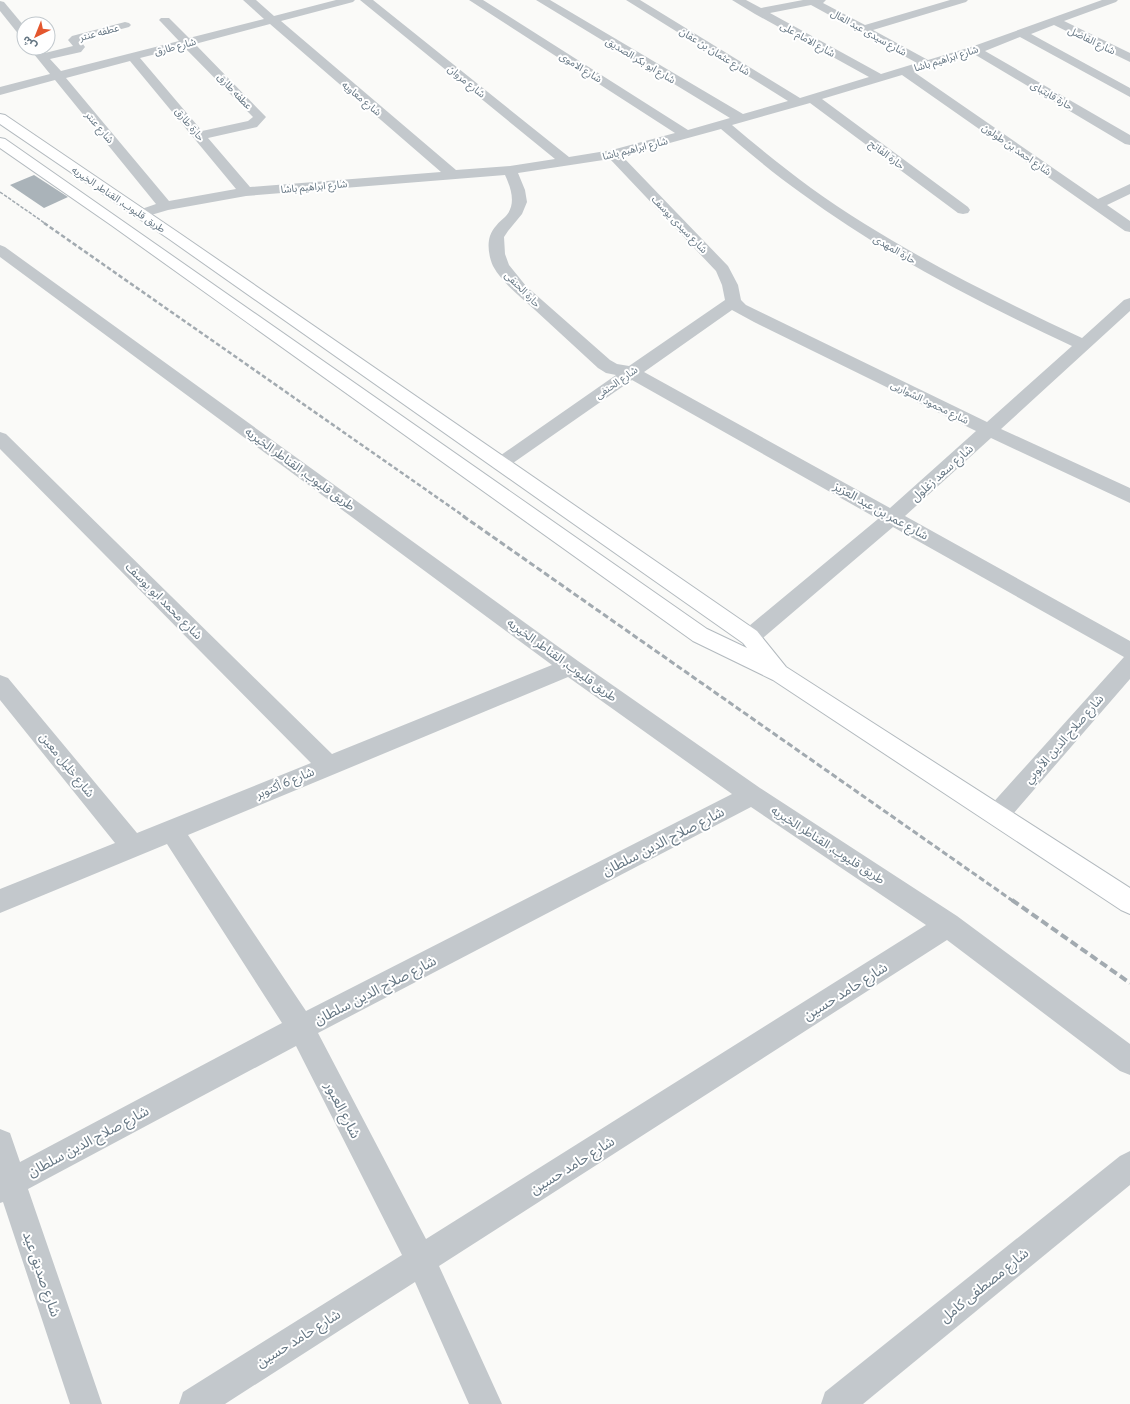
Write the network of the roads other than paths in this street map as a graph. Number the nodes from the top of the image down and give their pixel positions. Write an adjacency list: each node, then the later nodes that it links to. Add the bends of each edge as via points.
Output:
1 (249, 0): 14 (street, شارع معاويه)
2 (349, 0): 14 (street, شارع طارق)
3 (366, 0): 42 (street, شارع مروان)
4 (475, 0): 37 (street, شارع الاموى)
5 (542, 0): 35 (street, شارع ابو بكر الصديق)
6 (632, 0): 33 (street, شارع عثمان بن عفان)
7 (738, 0): 12 (street, شارع الامام على)
8 (814, 0): 12 (street); 18 (street, شارع سيدى عبد العال)
9 (962, 0): 18 (street)
10 (1112, 0): 15 (street, شارع ابراهيم باشا)
11 (0, 4): 16 (street)
12 (759, 12): 29 (street, شارع الامام على)
13 (165, 20): 20 (street, عطفه طارق)
14 (271, 20): 20 (street, شارع طارق); 44 (street, شارع معاويه)
15 (1054, 21): 19 (street, شارع ابراهيم باشا); 25 (street, شارع الفاضل)
16 (16, 24)
17 (125, 25): 22 (street, عطفه عنتر, via 76,38 74,40 79,47 77,49)
18 (864, 29): 26 (street, شارع سيدى عبد العال)
19 (1021, 33): 21 (street, شارع ابراهيم باشا); 31 (street)
20 (187, 42): 24 (street, شارع طارق); 38 (street, عطفه طارق, via 260,117 252,124)
21 (975, 50): 26 (street, شارع ابراهيم باشا); 39 (street, حارة قايتباى)
22 (56, 51)
23 (41, 56): 28 (street, شارع عنتر)
24 (133, 56): 28 (street, شارع طارق); 38 (street, حارة طارق)
25 (1130, 58)
26 (927, 64): 27 (street, شارع ابراهيم باشا)
27 (904, 71): 29 (street, شارع ابراهيم باشا); 47 (street, شارع احمد بن طولون)
28 (58, 76): 30 (street, شارع طارق); 48 (street, شارع عنتر)
29 (879, 78): 32 (street, شارع ابراهيم باشا)
30 (0, 91)
31 (1130, 93)
32 (812, 98): 33 (street, شارع ابراهيم باشا); 49 (street, حارة الفاتح)
33 (798, 102): 35 (street, شارع ابراهيم باشا)
34 (0, 118): 50 (main road, طريق قليوب, القناطر الخيريه)
35 (741, 119): 36 (street, شارع ابراهيم باشا)
36 (723, 124): 37 (street, شارع ابراهيم باشا); 55 (street, حارة المهدى, via 789,179 884,243 976,294)
37 (687, 135): 41 (street, شارع ابراهيم باشا)
38 (200, 136): 46 (street, حارة طارق)
39 (1130, 141)
40 (0, 142): 66 (main road, طريق قليوب, القناطر الخيريه, via 700,635)
41 (613, 154): 42 (street, شارع ابراهيم باشا); 53 (street, شارع سيدى يوسف, via 723,269 730,285)
42 (567, 162): 43 (street, شارع ابراهيم باشا)
43 (510, 170): 44 (street, شارع ابراهيم باشا); 56 (street, حارة الحنفى, via 521,198 520,207 498,235 498,259 504,270 516,285 604,364 612,369)
44 (453, 175): 46 (street, شارع ابراهيم باشا)
45 (1130, 188): 47 (street)
46 (246, 192): 48 (street, شارع ابراهيم باشا)
47 (1097, 205): 51 (street, شارع احمد بن طولون)
48 (165, 206): 50 (street, شارع ابراهيم باشا)
49 (963, 210)
50 (141, 214): 59 (main road, طريق قليوب, القناطر الخيريه)
51 (1130, 228)
52 (0, 250): 65 (street, طريق قليوب, القناطر الخيريه)
53 (733, 302): 56 (street, شارع الحنفى); 57 (street, شارع محمود الشواربى, via 760,319)
54 (1130, 303): 55 (street, شارع سعد زغلول)
55 (1084, 344): 57 (street, شارع سعد زغلول)
56 (631, 372): 59 (street, شارع الحنفى); 61 (street, شارع عمر بن عبد العزيز)
57 (989, 430): 60 (street, شارع محمود الشواربى); 61 (street, شارع سعد زغلول)
58 (0, 438): 68 (street, شارع محمد ابو يوسف)
59 (500, 464): 62 (main road, طريق قليوب, القناطر الخيريه)
60 (1130, 496)
61 (892, 518): 62 (street, شارع سعد زغلول); 63 (street, شارع عمر بن عبد العزيز)
62 (750, 637): 66 (main road, طريق قليوب, القناطر الخيريه)
63 (1130, 651)
64 (1130, 664): 70 (street, شارع صلاح الدين الأيوبي)
65 (570, 666): 68 (street, شارع 6 أكتوبر); 69 (street, طريق قليوب, القناطر الخيريه)
66 (781, 674): 70 (main road, طريق قليوب, القناطر الخيريه)
67 (0, 684): 72 (street, شارع خليل معين)
68 (328, 765): 71 (street, شارع 6 أكتوبر)
69 (752, 795): 75 (street, طريق قليوب, القناطر الخيريه); 76 (street, شارع صلاح الدين سلطان)
70 (998, 814): 74 (main road, طريق قليوب, القناطر الخيريه)
71 (172, 830): 72 (street, شارع 6 أكتوبر); 76 (street, شارع العبور)
72 (133, 847): 73 (street, شارع 6 أكتوبر)
73 (0, 901)
74 (1130, 902)
75 (948, 925): 77 (street, طريق قليوب, القناطر الخيريه); 81 (street, شارع حامد حسين)
76 (301, 1028): 80 (street, شارع صلاح الدين سلطان); 81 (street, شارع العبور)
77 (1130, 1061)
78 (0, 1143): 80 (street, شارع صديق عيد)
79 (1130, 1166): 85 (street, شارع مصطفى كامل)
80 (6, 1185): 82 (street, شارع صديق عيد)
81 (420, 1261): 83 (street, شارع حامد حسين); 84 (street, شارع العبور)
82 (86, 1404)
83 (195, 1404)
84 (486, 1404)
85 (837, 1404)

